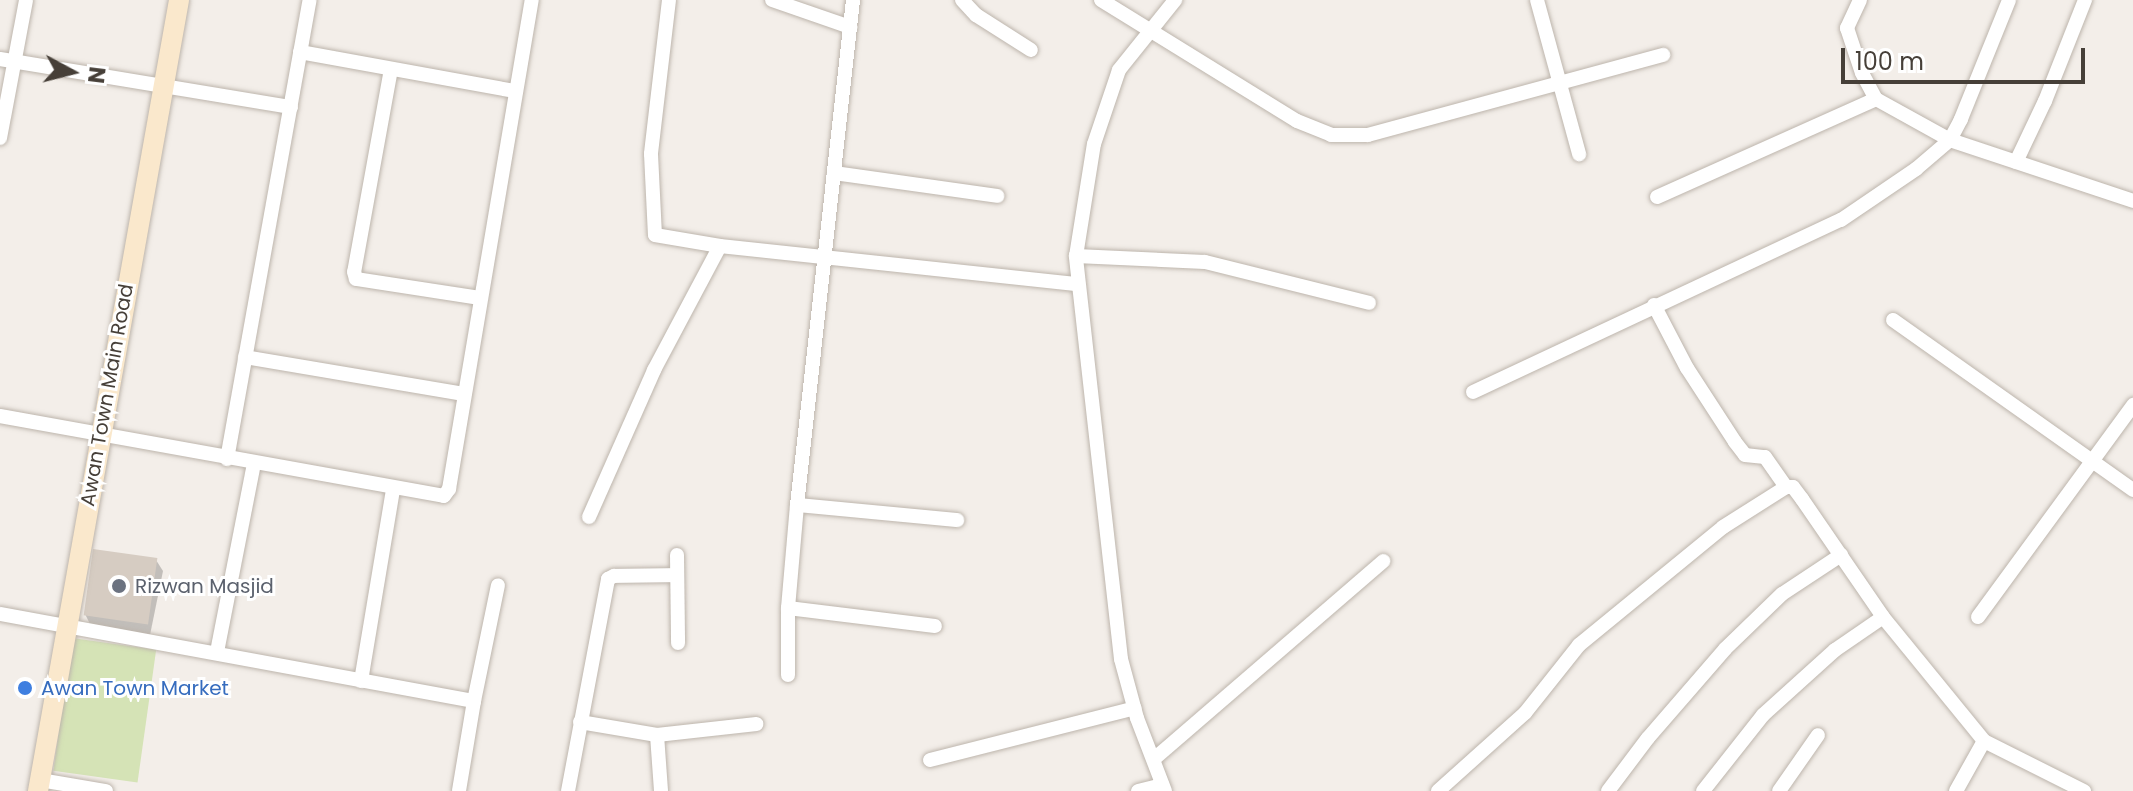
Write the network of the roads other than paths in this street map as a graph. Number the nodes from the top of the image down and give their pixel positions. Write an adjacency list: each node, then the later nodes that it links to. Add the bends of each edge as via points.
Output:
1 (26, 0): 20 (street)
2 (179, 0): 23 (street, Awan Town Main Road)
3 (310, 0): 18 (street)
4 (532, 0): 24 (street)
5 (669, 0): 35 (street, via 651,154 653,228 662,237)
6 (772, 0): 15 (street)
7 (853, 0): 15 (street)
8 (962, 0): 17 (street)
9 (1101, 0): 16 (street)
10 (1175, 0): 16 (street)
11 (1537, 0): 22 (street)
12 (1860, 0): 25 (street, via 1847,28)
13 (2009, 0): 28 (street)
14 (2085, 0): 30 (street)
15 (850, 27): 31 (street)
16 (1152, 31): 22 (street, via 1297,121 1331,135 1368,135); 36 (street, via 1119,70 1094,144)
17 (1031, 50)
18 (300, 52): 21 (street); 26 (street)
19 (1663, 55): 22 (street)
20 (8, 60): 23 (street); 27 (street)
21 (391, 69): 24 (street); 39 (street, via 356,279)
22 (1558, 84): 29 (street)
23 (163, 87): 26 (street); 48 (street, Awan Town Main Road)
24 (515, 91): 39 (street)
25 (1876, 99): 28 (street); 33 (street)
26 (291, 107): 43 (street)
27 (0, 138)
28 (1950, 140): 30 (street); 41 (street, via 1841,220)
29 (1579, 154)
30 (2016, 162): 34 (street)
31 (834, 173): 32 (street); 37 (street)
32 (997, 196)
33 (1657, 197)
34 (2133, 201)
35 (720, 246): 37 (street); 56 (street, via 654,370)
36 (1076, 256): 38 (street); 40 (street, via 1205,262)
37 (825, 258): 38 (street); 55 (street)
38 (1078, 284): 74 (street, via 1121,659)
39 (480, 298): 45 (street)
40 (1369, 303)
41 (1654, 305): 44 (street); 52 (street, via 1735,442 1745,455 1765,457)
42 (1893, 320): 50 (street)
43 (245, 357): 45 (street); 49 (street)
44 (1473, 392)
45 (463, 394): 53 (street, via 444,496)
46 (2133, 405): 50 (street)
47 (0, 416): 48 (street)
48 (100, 433): 49 (street); 67 (street, Awan Town Main Road)
49 (227, 459): 51 (street)
50 (2094, 462): 54 (street); 66 (street)
51 (254, 464): 53 (street); 70 (street)
52 (1786, 487): 59 (street, via 1793,487); 89 (street, via 1712,536 1579,645 1525,713)
53 (393, 490): 72 (street)
54 (2133, 490)
55 (797, 505): 57 (street); 63 (street)
56 (589, 517)
57 (957, 520)
58 (677, 555): 61 (street)
59 (1841, 555): 65 (street); 90 (street, via 1782,594 1725,649)
60 (1383, 561): 80 (street)
61 (677, 575): 69 (street); 75 (street, via 608,579)
62 (498, 585): 73 (street)
63 (788, 608): 68 (street); 71 (street)
64 (0, 614): 67 (street)
65 (1883, 617): 79 (street); 91 (street, via 1835,650 1763,715)
66 (1978, 617)
67 (66, 626): 70 (street); 82 (street, Awan Town Main Road)
68 (935, 626)
69 (678, 643)
70 (217, 652): 72 (street)
71 (788, 675)
72 (361, 681): 73 (street)
73 (474, 701): 85 (street)
74 (1135, 708): 80 (street); 81 (street)
75 (580, 722): 77 (street); 86 (street)
76 (756, 724): 77 (street)
77 (657, 735): 87 (street)
78 (1818, 735): 92 (street)
79 (1984, 741): 93 (street); 94 (street)
80 (1154, 759): 83 (street)
81 (930, 760)
82 (39, 785): 84 (street)
83 (1164, 788): 88 (street)
84 (106, 791)
85 (459, 791)
86 (568, 791)
87 (661, 791)
88 (1138, 791)
89 (1438, 791)
90 (1608, 791)
91 (1703, 791)
92 (1779, 791)
93 (1956, 791)
94 (2084, 791)

